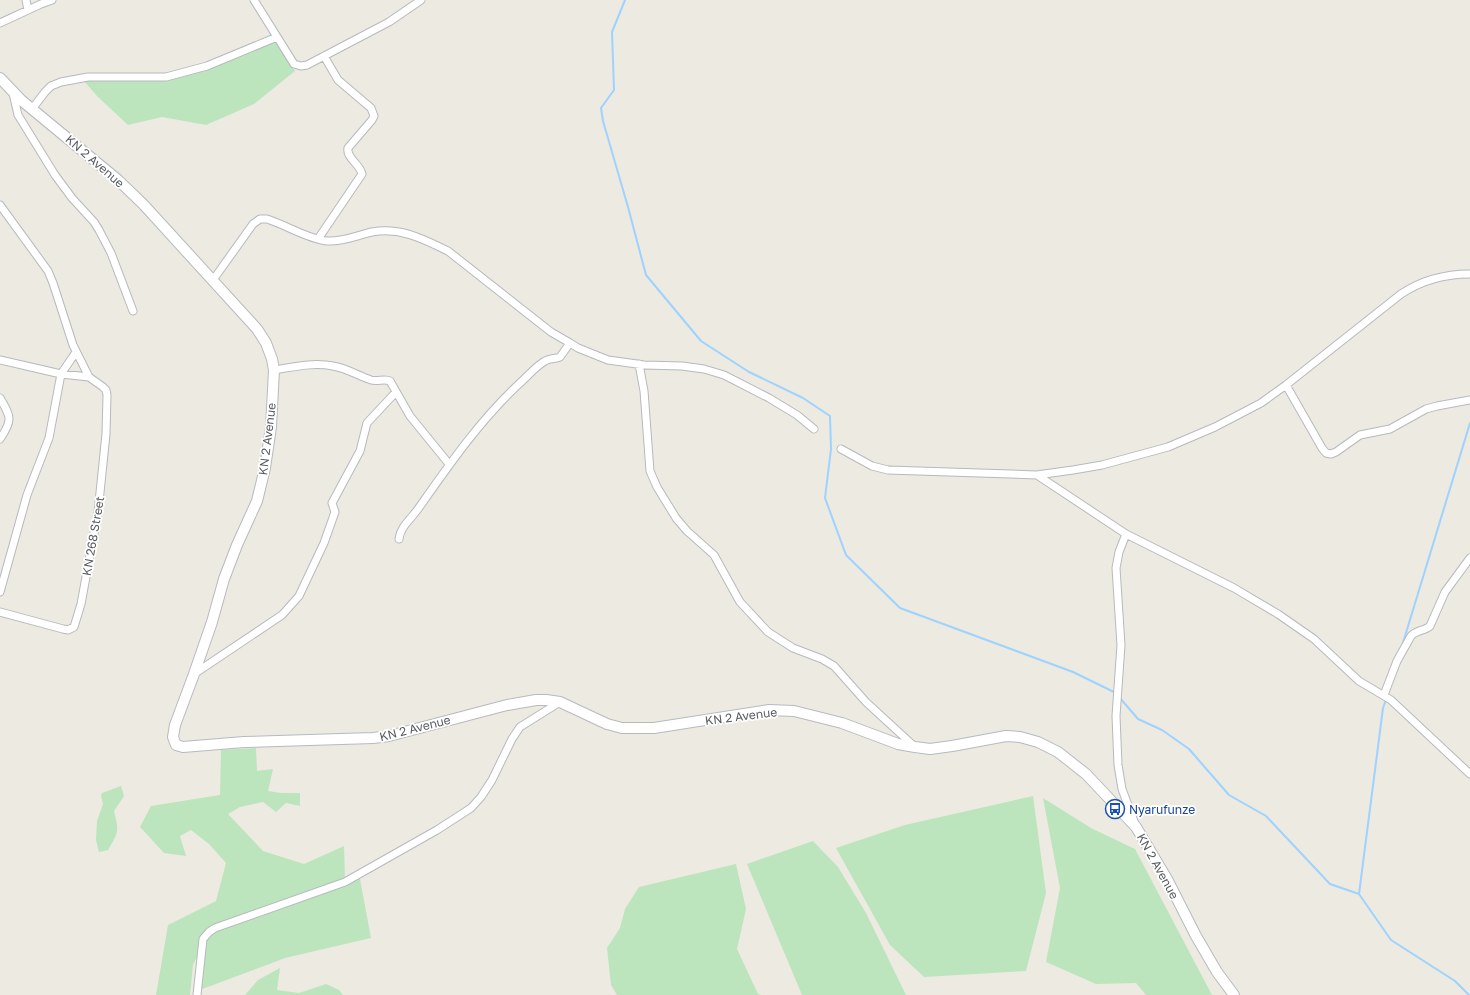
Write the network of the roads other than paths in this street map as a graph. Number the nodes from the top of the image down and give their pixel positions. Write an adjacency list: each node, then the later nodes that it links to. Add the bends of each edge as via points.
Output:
1 (26, 0): 5 (street)
2 (52, 0): 5 (street)
3 (254, 0): 7 (street)
4 (421, 0): 8 (street, via 389,22)
5 (28, 10): 6 (street)
6 (0, 23)
7 (277, 37): 8 (street, via 294,64 307,65); 11 (street, via 207,66 166,77 88,77 61,82 51,86)
8 (324, 56): 13 (street, via 338,80 371,108 374,116 348,148 348,154 362,174)
9 (0, 78): 10 (main road, KN 2 Avenue)
10 (13, 92): 11 (main road, KN 2 Avenue); 16 (street, via 18,115 55,175 99,230 111,253)
11 (32, 108): 15 (main road, KN 2 Avenue, via 118,180)
12 (0, 205): 18 (street, via 48,271)
13 (318, 239): 15 (street, via 267,219 260,219 253,224); 17 (street, via 336,241 373,232 398,231 433,244 448,251 551,332)
14 (1470, 274): 24 (street, via 1436,277 1415,285)
15 (213, 280): 21 (main road, KN 2 Avenue, via 257,329 266,343)
16 (133, 311)
17 (570, 343): 20 (street, via 608,360); 31 (street, via 560,357 542,363 506,396)
18 (76, 352): 22 (street); 23 (street)
19 (0, 360): 22 (street)
20 (638, 364): 28 (street, via 682,366 724,374 792,412); 41 (street, via 644,391 650,471 657,488 676,518 714,555 740,602 768,632 783,643 822,658 834,666 866,702)
21 (274, 370): 25 (street, via 315,364 335,366 373,380 387,380); 38 (main road, KN 2 Avenue, via 266,468 257,501 224,579)
22 (61, 374): 23 (street); 36 (street, via 48,438 27,495)
23 (88, 377): 37 (street, KN 268 Street, via 106,390 106,434 98,512 81,604 74,627 68,630)
24 (1286, 385): 27 (street, via 1322,448 1331,454 1360,435 1390,429 1426,409); 32 (street, via 1261,403 1215,428 1168,447 1102,465)
25 (396, 392): 31 (street, via 410,416); 38 (street, via 367,423 360,452 332,503 335,512 324,543 299,596 282,614)
26 (0, 398): 29 (street, via 10,422)
27 (1470, 400)
28 (814, 429)
29 (0, 439)
30 (841, 449): 32 (street, via 872,466 888,470)
31 (449, 464): 34 (street, via 399,533)
32 (1036, 475): 33 (street)
33 (1126, 534): 39 (street, via 1234,588 1278,614 1314,638 1359,681); 43 (street, via 1116,568 1121,645 1116,716 1118,765 1122,788)
34 (398, 539)
35 (1470, 558): 39 (street, via 1445,592 1430,626 1411,636 1397,661)
36 (0, 592)
37 (0, 612)
38 (194, 674): 40 (main road, KN 2 Avenue, via 173,737 176,744 183,747 244,742 373,738 506,705 536,700)
39 (1384, 695): 42 (street)
40 (560, 702): 41 (main road, KN 2 Avenue, via 607,724 622,728 654,728 769,710 794,711 842,723 898,744); 44 (street, via 520,727 492,780 471,808 346,882 209,932 203,939)
41 (915, 747): 43 (main road, KN 2 Avenue, via 930,749 1006,736 1038,742 1058,752 1086,774)
42 (1469, 773)
43 (1136, 826): 45 (main road, KN 2 Avenue, via 1196,936)
44 (197, 995)
45 (1234, 995)

